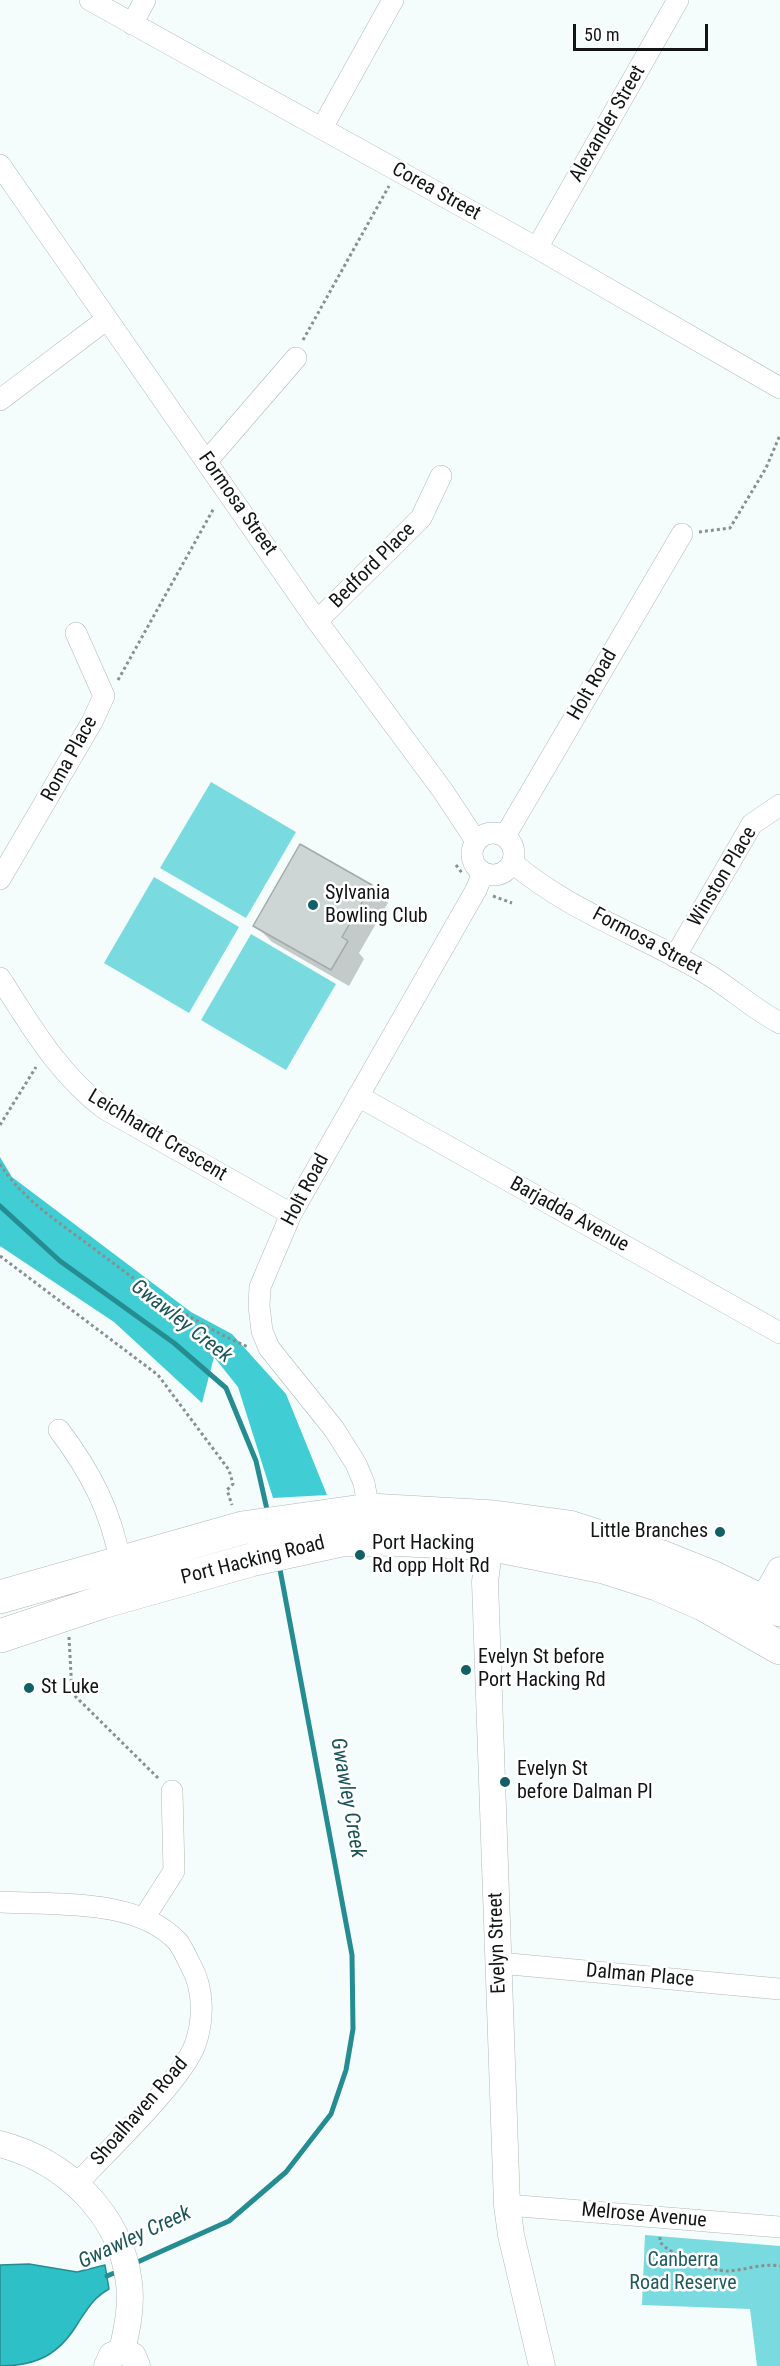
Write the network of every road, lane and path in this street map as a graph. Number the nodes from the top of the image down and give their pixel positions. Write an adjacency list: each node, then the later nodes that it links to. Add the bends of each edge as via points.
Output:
1 (90, 0): 5 (street, Corea Street)
2 (145, 0): 5 (street)
3 (393, 0): 6 (street)
4 (678, 0): 9 (street, Alexander Street)
5 (132, 24): 6 (street, Corea Street)
6 (322, 128): 8 (street, Corea Street)
7 (0, 165): 10 (street, Formosa Street)
8 (398, 172): 9 (street, Corea Street); 11 (path, via 307,330)
9 (537, 248): 12 (street, Corea Street)
10 (107, 319): 13 (street); 15 (street, Formosa Street)
11 (296, 358): 15 (street)
12 (777, 379)
13 (0, 400)
14 (780, 435): 18 (path, via 766,468 730,528)
15 (207, 461): 17 (street, Formosa Street)
16 (441, 476): 19 (street, Bedford Place, via 421,518)
17 (226, 488): 19 (street, Formosa Street); 21 (path, via 120,678)
18 (682, 534): 23 (street, Holt Road)
19 (317, 621): 24 (street, Formosa Street)
20 (76, 633): 21 (street, Roma Place)
21 (104, 696): 27 (street, Roma Place)
22 (780, 805): 28 (street, Winston Place, via 752,824)
23 (505, 836): 24 (street, via 493,832); 25 (street, via 513,845)
24 (476, 841): 26 (street, via 472,858)
25 (513, 863): 26 (street, via 500,874); 28 (street, Formosa Street, via 532,879 598,918)
26 (483, 873): 32 (street, Holt Road)
27 (0, 879)
28 (675, 957): 30 (street, Formosa Street, via 705,972)
29 (0, 978): 31 (street, Leichhardt Crescent)
30 (780, 1023)
31 (46, 1050): 33 (path); 35 (street, Leichhardt Crescent, via 81,1091 105,1109)
32 (358, 1096): 35 (street, Holt Road); 37 (street, Barjadda Avenue)
33 (0, 1125)
34 (0, 1164): 38 (path, via 43,1210 176,1310)
35 (291, 1214): 38 (street, Holt Road, via 260,1287 262,1331)
36 (0, 1256): 41 (path, via 158,1375 229,1470 233,1484 227,1490)
37 (780, 1333)
38 (277, 1360): 40 (street, Holt Road, via 334,1429 356,1464)
39 (59, 1430): 44 (street, via 85,1464 115,1529)
40 (369, 1510): 42 (main road, Port Hacking Road); 43 (main road, Port Hacking Road)
41 (238, 1519): 43 (main road, Port Hacking Road); 44 (main road, Port Hacking Road)
42 (491, 1530): 43 (main road, Port Hacking Road, via 371,1539); 48 (main road, Port Hacking Road, via 569,1527 617,1541 712,1577); 54 (street, Evelyn Street, via 485,1582 486,1639)
43 (311, 1531): 47 (main road, Port Hacking Road, via 251,1560)
44 (120, 1561): 46 (main road, Port Hacking Road)
45 (780, 1570): 48 (street)
46 (0, 1597)
47 (68, 1613): 49 (main road, Port Hacking Road); 51 (path, via 72,1693)
48 (763, 1613): 50 (main road, Port Hacking Road)
49 (0, 1636)
50 (780, 1648)
51 (172, 1791): 53 (street, via 174,1871)
52 (0, 1902): 53 (street, Shoalhaven Road, via 92,1906)
53 (144, 1918): 57 (street, Shoalhaven Road, via 179,1943 198,1977 202,1999 195,2046 161,2093)
54 (500, 1963): 55 (street, Dalman Place); 58 (street, Evelyn Street)
55 (780, 1989)
56 (0, 2144): 57 (street, via 34,2156)
57 (77, 2184): 62 (street, via 102,2215 122,2255 129,2283)
58 (507, 2205): 59 (street, Melrose Avenue); 63 (street, Evelyn Street)
59 (662, 2217): 60 (street, Melrose Avenue); 61 (path, via 660,2242 677,2256 725,2271)
60 (780, 2227)
61 (780, 2266)
62 (122, 2361)
63 (542, 2366)

